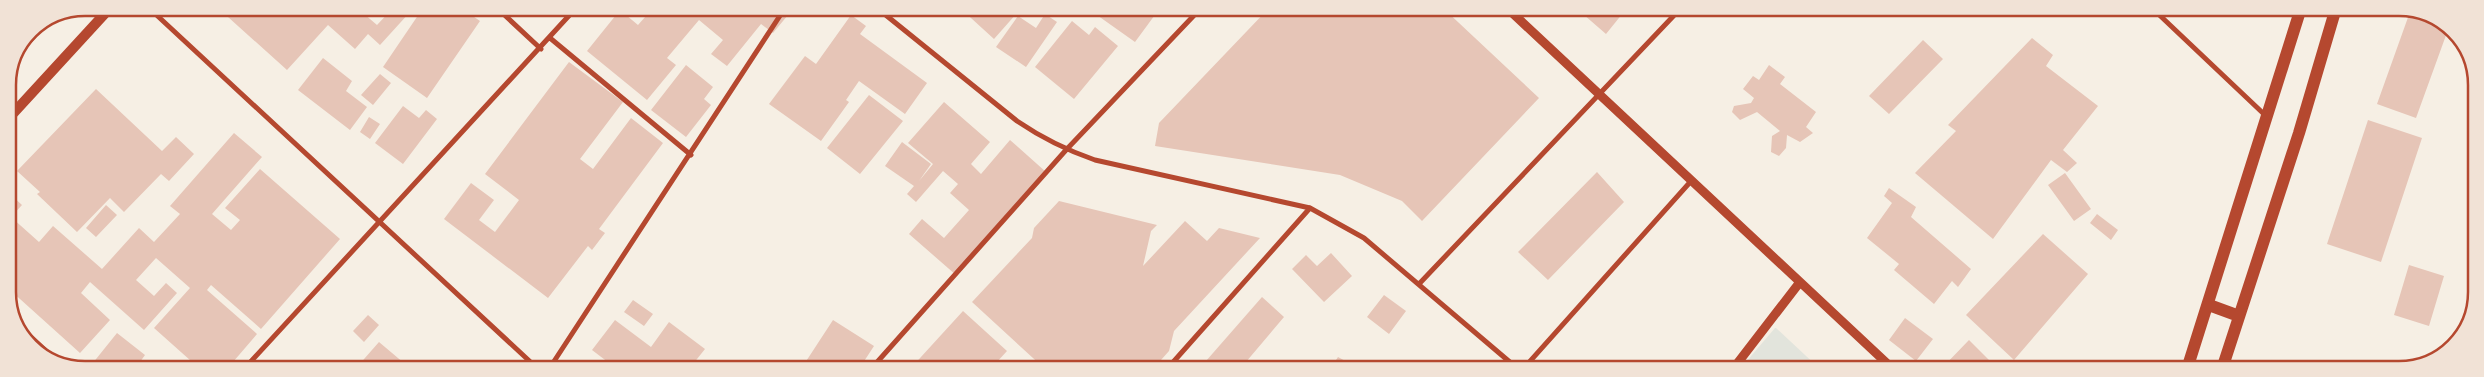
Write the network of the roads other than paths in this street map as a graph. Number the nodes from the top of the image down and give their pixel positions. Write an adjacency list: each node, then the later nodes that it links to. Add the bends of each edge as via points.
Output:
1 (103, 16): 16 (main road)
2 (158, 16): 22 (street)
3 (506, 16): 14 (street)
4 (569, 16): 13 (street)
5 (780, 16): 19 (street)
6 (887, 16): 18 (street, via 1017,121)
7 (1193, 16): 18 (street)
8 (1514, 16): 15 (street)
9 (1673, 16): 15 (street)
10 (2160, 16): 17 (street)
11 (2299, 16): 17 (main road)
12 (2334, 16): 26 (main road)
13 (550, 38): 14 (street); 19 (street)
14 (541, 49): 22 (street)
15 (1598, 95): 20 (street); 24 (street)
16 (16, 110)
17 (2268, 118): 25 (main road)
18 (1066, 150): 21 (street, via 1094,160); 30 (street)
19 (690, 155): 29 (street)
20 (1692, 180): 23 (street); 33 (street)
21 (1310, 208): 24 (street, via 1364,238); 31 (street)
22 (378, 221): 27 (street); 28 (street)
23 (1800, 282): 34 (street); 35 (street)
24 (1419, 284): 32 (street)
25 (2209, 305): 26 (main road); 36 (main road)
26 (2239, 316): 37 (main road)
27 (251, 361)
28 (529, 361)
29 (553, 361)
30 (878, 361)
31 (1174, 361)
32 (1509, 361)
33 (1529, 361)
34 (1738, 361)
35 (1884, 361)
36 (2190, 361)
37 (2225, 361)

